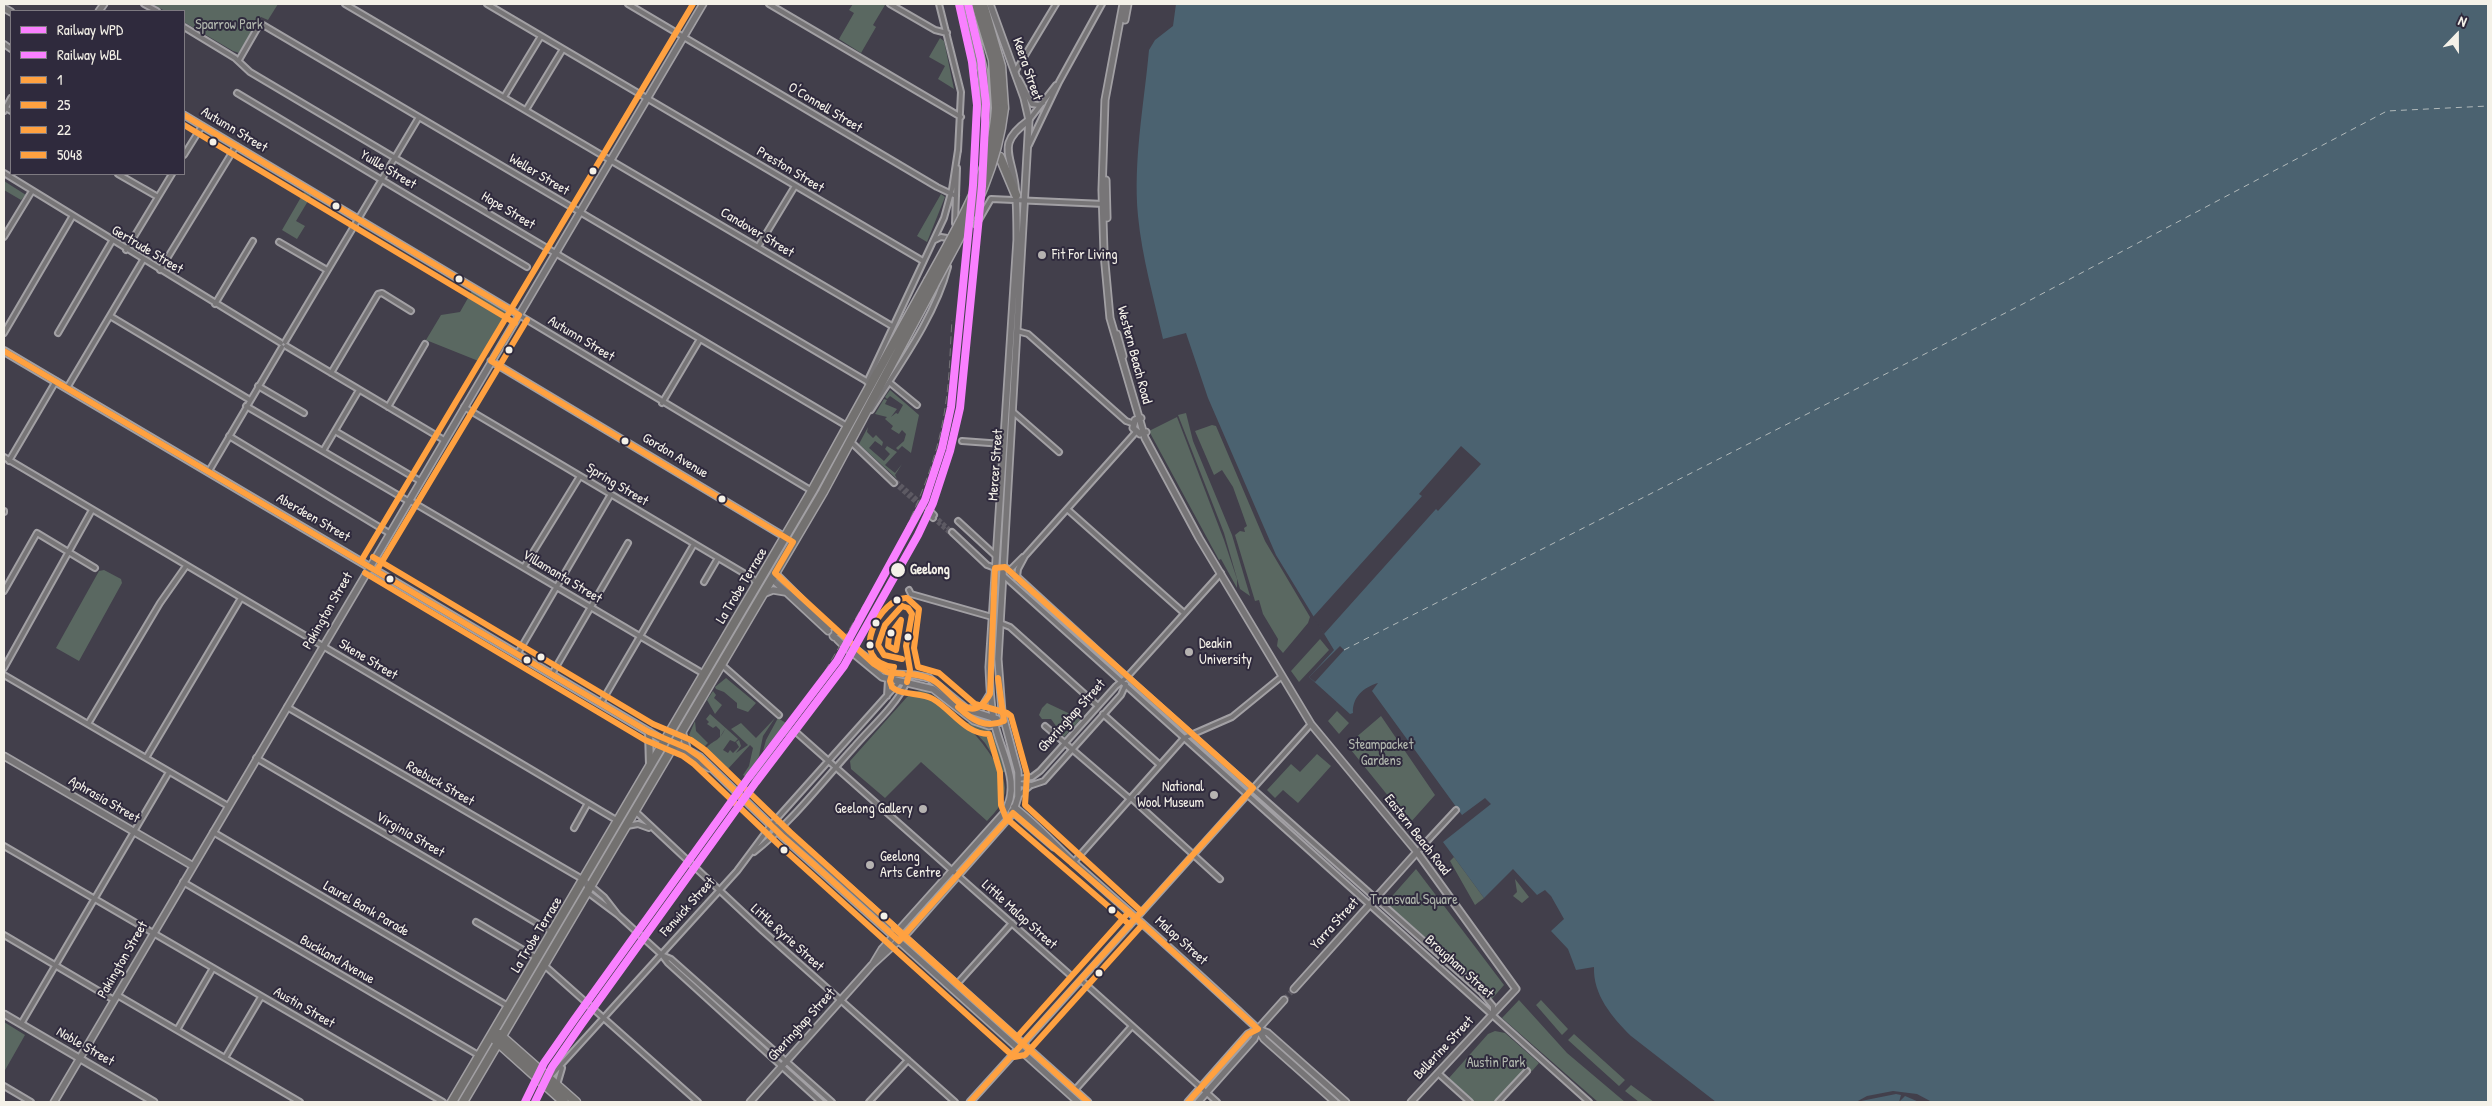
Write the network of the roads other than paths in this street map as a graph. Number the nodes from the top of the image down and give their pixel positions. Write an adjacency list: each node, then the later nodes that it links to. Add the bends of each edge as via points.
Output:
1 (144, 4): 18 (street)
2 (345, 4): 28 (street, Candover Street)
3 (487, 4): 21 (street, Preston Street)
4 (628, 4): 22 (street, O'Connell Street)
5 (703, 4): 22 (street, Pakington Street)
6 (770, 4): 35 (street)
7 (890, 4): 17 (street)
8 (939, 4): 20 (street)
9 (968, 4): 38 (highway, via 983,72)
10 (976, 4): 31 (highway, La Trobe Terrace, via 993,60)
11 (983, 4): 31 (highway, La Trobe Terrace, via 1001,66)
12 (990, 4): 25 (street, Keera Street)
13 (1056, 4): 25 (street)
14 (1102, 4): 26 (street)
15 (1123, 4): 57 (street, Western Beach Road, via 1105,100)
16 (1128, 4): 57 (street, Western Beach Road, via 1109,94)
17 (897, 6): 20 (street, via 935,30)
18 (155, 10)
19 (185, 28): 24 (street, Hope Street)
20 (946, 33): 35 (street, via 960,84)
21 (541, 36): 23 (street, Preston Street); 28 (street)
22 (683, 37): 29 (street, Pakington Street); 52 (street, O'Connell Street)
23 (563, 48): 29 (street, Preston Street); 32 (street)
24 (239, 60): 34 (street, Weller Street, via 263,24); 44 (street, Hope Street, via 250,72)
25 (1015, 72): 30 (street, via 1032,104); 36 (street, Keera Street)
26 (1059, 82): 30 (street); 39 (street)
27 (237, 93): 49 (street, Yuille Street)
28 (504, 97): 32 (street, Candover Street)
29 (647, 98): 45 (street, Pakington Street); 50 (street, Preston Street)
30 (1043, 103): 36 (street)
31 (1000, 108): 78 (highway, La Trobe Terrace, bridge, via 983,175)
32 (526, 110): 45 (street, Candover Street)
33 (185, 116): 37 (street, Autumn Street)
34 (419, 117): 44 (street); 58 (street, Weller Street)
35 (962, 117): 41 (street)
36 (1029, 120): 39 (street, Keera Street); 55 (street, Mercer Street, via 1014,132 1008,146)
37 (202, 126): 40 (street, Autumn Street); 42 (street)
38 (990, 133)
39 (1029, 145): 56 (street, Mercer Street)
40 (236, 146): 60 (street, Autumn Street); 76 (street)
41 (958, 150): 52 (street); 53 (street)
42 (185, 152)
43 (1000, 157): 55 (highway)
44 (395, 158): 49 (street); 71 (street, Hope Street)
45 (610, 160): 58 (street, Pakington Street); 69 (street, Candover Street)
46 (4, 173): 51 (street, Gertrude Street)
47 (120, 175): 54 (street)
48 (171, 175): 54 (street)
49 (382, 179): 60 (street); 74 (street, Yuille Street)
50 (794, 186): 69 (street); 73 (street, Preston Street)
51 (32, 191): 59 (street, Gertrude Street); 63 (street)
52 (951, 195): 53 (street, O'Connell Street); 66 (street)
53 (956, 196): 61 (street)
54 (158, 197): 70 (street)
55 (1016, 197): 56 (street); 62 (street, via 991,199); 84 (street, Mercer Street)
56 (1026, 200): 57 (street); 84 (street, Mercer Street)
57 (1104, 204): 107 (street, Western Beach Road, via 1108,311)
58 (580, 212): 71 (street, Pakington Street); 94 (street, Weller Street)
59 (72, 217): 65 (street, Gertrude Street); 86 (street)
60 (358, 218): 77 (street); 81 (street, Autumn Street)
61 (955, 223)
62 (976, 225)
63 (4, 236)
64 (947, 238): 66 (street)
65 (112, 241): 70 (street, Gertrude Street); 85 (street)
66 (933, 241): 73 (street)
67 (253, 242): 79 (street)
68 (279, 242): 77 (street)
69 (758, 247): 83 (street, Candover Street)
70 (126, 250): 72 (street, Gertrude Street)
71 (556, 253): 81 (street, Pakington Street); 87 (street, Hope Street)
72 (143, 260): 76 (street, Gertrude Street); 82 (street)
73 (923, 261): 83 (street)
74 (527, 267)
75 (948, 267): 95 (street, via 934,305)
76 (160, 270): 79 (street, Gertrude Street)
77 (327, 270): 89 (street)
78 (931, 283): 108 (highway, La Trobe Terrace); 116 (highway, La Trobe Terrace)
79 (215, 304): 89 (street, Gertrude Street)
80 (411, 311): 92 (street, via 382,293 378,294)
81 (518, 315): 91 (street, Pakington Street); 100 (street, Autumn Street)
82 (110, 316): 97 (street); 99 (street)
83 (892, 326): 94 (street)
84 (1014, 331): 105 (street, Mercer Street); 109 (street, via 1028,334); 117 (street, Mercer Street)
85 (58, 332)
86 (4, 334)
87 (700, 339): 100 (street); 108 (street, Hope Street)
88 (425, 344): 103 (street)
89 (283, 345): 92 (street, Gertrude Street); 96 (street)
90 (4, 351): 93 (main road, Aberdeen Street)
91 (491, 361): 104 (street, Pakington Street); 136 (street, Gordon Avenue)
92 (331, 373): 98 (street, Gertrude Street)
93 (56, 381): 97 (main road, Aberdeen Street); 120 (street)
94 (868, 382): 108 (street)
95 (889, 382): 101 (street); 116 (street)
96 (258, 386): 99 (street); 106 (street)
97 (67, 388): 122 (main road, Aberdeen Street)
98 (359, 390): 103 (street, Gertrude Street); 110 (street)
99 (250, 400): 102 (street)
100 (662, 403): 126 (street, Autumn Street)
101 (917, 405)
102 (246, 406): 113 (street); 118 (street, Villamanta Street)
103 (388, 407): 114 (street, Gertrude Street)
104 (464, 407): 114 (street, Pakington Street); 123 (street, Spring Street)
105 (1012, 410): 117 (street, Mercer Street); 119 (street)
106 (304, 413)
107 (1140, 418): 109 (street); 112 (street, Western Beach Road)
108 (851, 423): 126 (highway, La Trobe Terrace)
109 (1132, 424): 111 (street)
110 (335, 430): 118 (street); 124 (street)
111 (1136, 432): 112 (street); 129 (street)
112 (1144, 433): 154 (street, Western Beach Road, via 1194,530)
113 (229, 436): 122 (street); 134 (street)
114 (444, 440): 124 (street, Pakington Street)
115 (962, 441): 117 (street)
116 (851, 442): 125 (street); 138 (highway, La Trobe Terrace)
117 (1006, 445): 137 (street, Mercer Street); 148 (street, Mercer Street)
118 (323, 451): 128 (street, Villamanta Street)
119 (1059, 452)
120 (7, 459): 121 (street); 130 (street, Skene Street)
121 (4, 464)
122 (209, 471): 146 (main road, Aberdeen Street)
123 (580, 476): 127 (street, Spring Street); 149 (street)
124 (420, 481): 128 (street, Pakington Street)
125 (895, 482)
126 (812, 492): 136 (highway, La Trobe Terrace)
127 (611, 494): 140 (street, Spring Street); 160 (street)
128 (408, 500): 134 (street, Pakington Street); 149 (street, Villamanta Street)
129 (1067, 509): 144 (street); 167 (street)
130 (92, 510): 142 (street); 147 (street, Skene Street)
131 (928, 512): 132 (street)
132 (933, 516)
133 (958, 521): 141 (street)
134 (389, 532): 146 (street, Pakington Street)
135 (952, 534): 151 (street, Brougham Street, via 987,565)
136 (785, 537): 138 (highway, Gordon Avenue); 153 (highway, La Trobe Terrace)
137 (997, 541): 141 (street, via 991,546); 143 (street, Mercer Street)
138 (794, 542): 156 (highway, La Trobe Terrace)
139 (628, 543): 166 (street)
140 (694, 544): 145 (street, Spring Street); 170 (street)
141 (983, 544): 143 (street)
142 (68, 551): 150 (street); 162 (street, via 40,534 35,536); 178 (street)
143 (996, 556): 151 (street, Mercer Street)
144 (1025, 556): 152 (street); 157 (street, via 1018,568)
145 (718, 558): 158 (street); 159 (street, Spring Street)
146 (369, 565): 173 (street, Pakington Street); 175 (main road, Aberdeen Street)
147 (186, 566): 165 (street, Skene Street); 200 (street, via 160,603)
148 (1003, 566): 151 (street); 152 (street, Brougham Street); 155 (street, Mercer Street)
149 (524, 567): 160 (street, Villamanta Street)
150 (95, 568)
151 (995, 568): 155 (street, Brougham Street); 168 (street, Mercer Street)
152 (1010, 570): 157 (street, Brougham Street)
153 (765, 572): 156 (highway); 159 (highway, La Trobe Terrace)
154 (1221, 573): 167 (street, Gheringhap Street); 184 (street, Western Beach Road)
155 (1003, 575): 169 (street, Mercer Street); 186 (street, Brougham Street)
156 (773, 576): 163 (street); 163 (street, via 827,627); 164 (highway, La Trobe Terrace)
157 (1018, 577): 183 (street, Brougham Street)
158 (704, 582)
159 (758, 584): 180 (highway, La Trobe Terrace)
160 (557, 587): 166 (street, Villamanta Street); 175 (street)
161 (909, 590): 168 (street, via 910,594)
162 (4, 591)
163 (789, 595): 164 (street, via 773,590)
164 (762, 596): 177 (highway, La Trobe Terrace)
165 (241, 598): 173 (street, Skene Street); 215 (street)
166 (591, 607): 170 (street, Villamanta Street); 179 (street)
167 (1184, 613): 183 (street, Gheringhap Street)
168 (992, 617): 169 (street); 171 (street, Mercer Street)
169 (1000, 623): 172 (street, Mercer Street); 195 (street, via 1010,627)
170 (640, 636): 180 (street, Villamanta Street); 192 (street)
171 (990, 642): 172 (street); 190 (street, Mercer Street)
172 (999, 642): 199 (street, Mercer Street, via 998,678)
173 (322, 646): 193 (street, Pakington Street); 233 (street, Skene Street)
174 (848, 649): 176 (street)
175 (518, 653): 179 (main road, Aberdeen Street)
176 (864, 661): 181 (street, via 850,645 883,670); 185 (street)
177 (721, 664): 197 (street); 204 (highway, La Trobe Terrace)
178 (4, 668)
179 (552, 674): 192 (main road, Aberdeen Street)
180 (704, 674): 209 (highway, La Trobe Terrace)
181 (906, 674): 187 (street, Fenwick Street); 188 (street, Fenwick Street); 194 (street, via 934,680)
182 (4, 675): 200 (street)
183 (1127, 677): 186 (street, Gheringhap Street); 189 (street, Gheringhap Street); 207 (street, Brougham Street)
184 (1281, 677): 201 (street, Western Beach Road); 207 (street, via 1232,717)
185 (888, 680): 187 (street); 191 (street)
186 (1121, 681): 189 (street, Brougham Street); 195 (street, Gheringhap Street)
187 (900, 682): 188 (street); 191 (street, Fenwick Street)
188 (907, 682): 202 (street, via 933,689 974,721); 220 (street, Fenwick Street, via 893,703)
189 (1126, 685): 196 (street, Gheringhap Street); 208 (street, Brougham Street)
190 (990, 694): 194 (street, via 980,708); 198 (street, Mercer Street)
191 (885, 700): 217 (street, Fenwick Street)
192 (601, 703): 205 (main road, Aberdeen Street)
193 (287, 706): 216 (street, Pakington Street); 257 (street, Roebuck Street)
194 (963, 706): 198 (street, via 971,712)
195 (1098, 706): 210 (street, Gheringhap Street)
196 (1103, 714): 213 (street, Gheringhap Street); 219 (street)
197 (778, 715)
198 (994, 718): 199 (street); 202 (street, Mercer Street)
199 (1004, 720): 202 (street); 223 (street, Mercer Street)
200 (88, 724): 215 (street)
201 (1311, 724): 226 (street); 249 (street, Eastern Beach Road)
202 (995, 725): 224 (street, Mercer Street, via 1008,762)
203 (1044, 726): 210 (street)
204 (682, 731): 211 (highway, La Trobe Terrace); 212 (street)
205 (649, 732): 209 (main road, Aberdeen Street); 218 (main road)
206 (798, 733): 217 (street, Little Malop Street)
207 (1194, 736): 208 (street); 226 (street, Brougham Street)
208 (1184, 738): 219 (street); 228 (street, Brougham Street)
209 (663, 740): 211 (highway); 218 (highway, La Trobe Terrace)
210 (1065, 744): 213 (street); 223 (street, Gheringhap Street, via 1037,774)
211 (674, 745): 212 (street); 221 (street); 236 (highway, La Trobe Terrace)
212 (687, 748): 221 (street)
213 (1071, 750): 225 (street, Gheringhap Street, via 1043,782); 231 (street, via 1080,754)
214 (4, 756): 244 (street, Aphrasia Street)
215 (146, 758): 222 (street)
216 (256, 758): 234 (street, Pakington Street); 268 (street, Virginia Street)
217 (830, 762): 220 (street, Little Malop Street); 227 (street, Fenwick Street)
218 (650, 765): 238 (highway, La Trobe Terrace)
219 (1160, 765): 231 (street)
220 (836, 766): 229 (street, Fenwick Street); 254 (street, Little Malop Street)
221 (713, 770): 239 (street)
222 (168, 772): 234 (street); 244 (street)
223 (1018, 782): 224 (street, Gheringhap Street); 225 (street); 230 (street, Gheringhap Street)
224 (1010, 783): 232 (street)
225 (1032, 785): 230 (street, Gheringhap Street)
226 (1253, 788): 228 (street); 262 (street, Brougham Street)
227 (803, 790): 229 (street); 239 (street, Fenwick Street)
228 (1248, 794): 251 (street); 263 (street, Brougham Street)
229 (809, 796): 243 (street, Fenwick Street)
230 (1018, 797): 237 (street, Gheringhap Street)
231 (1130, 798): 251 (street); 252 (street)
232 (1009, 802): 237 (street, Malop Street); 246 (street, Gheringhap Street, via 1003,814)
233 (588, 804): 238 (street, Skene Street); 241 (street)
234 (228, 806): 245 (street, Pakington Street)
235 (1456, 810): 249 (street, Yarra Street)
236 (634, 811): 240 (highway, La Trobe Terrace); 242 (street, Little Ryrie Street)
237 (1014, 811): 247 (street, Gheringhap Street); 252 (street, Malop Street, via 1038,836)
238 (618, 821): 257 (highway, La Trobe Terrace)
239 (770, 824): 243 (street); 250 (street, Fenwick Street)
240 (625, 827): 242 (street, via 638,824); 259 (highway, La Trobe Terrace)
241 (574, 828)
242 (651, 828): 260 (street, Little Ryrie Street)
243 (778, 830): 250 (street, Fenwick Street); 270 (street)
244 (134, 832): 253 (street, Aphrasia Street); 261 (street)
245 (213, 832): 253 (street, Pakington Street); 290 (street, Laurel Bank Parade)
246 (980, 839): 247 (street); 254 (street, Gheringhap Street)
247 (986, 844): 255 (street, Gheringhap Street)
248 (4, 846): 261 (street, Austin Street)
249 (1417, 852): 262 (street, Yarra Street); 285 (street, Eastern Beach Road)
250 (752, 854): 260 (street, Fenwick Street)
251 (1193, 855): 256 (street); 265 (street)
252 (1073, 863): 265 (street, Malop Street)
253 (193, 866): 258 (street, Pakington Street)
254 (953, 870): 255 (street, Little Malop Street); 270 (street, Gheringhap Street)
255 (959, 876): 267 (street, Little Malop Street); 272 (street, Gheringhap Street)
256 (1220, 879)
257 (584, 880): 259 (street, Roebuck Street); 268 (highway, La Trobe Terrace)
258 (183, 882): 269 (street, Pakington Street); 303 (street, Buckland Avenue)
259 (589, 888): 264 (street); 264 (street, via 607,901); 275 (highway, La Trobe Terrace)
260 (720, 891): 273 (street, Fenwick Street); 288 (street, Little Ryrie Street)
261 (94, 898): 269 (street, Austin Street); 278 (street)
262 (1375, 898): 263 (street, Yarra Street); 276 (street, Brougham Street)
263 (1370, 903): 280 (street, Brougham Street); 284 (street, Yarra Street)
264 (618, 915): 273 (street)
265 (1136, 918): 282 (street); 296 (street, Malop Street)
266 (476, 922): 274 (street)
267 (1012, 923): 281 (street, Little Malop Street); 283 (street)
268 (552, 932): 274 (highway, La Trobe Terrace)
269 (153, 934): 279 (street, Austin Street); 287 (street, Pakington Street)
270 (896, 934): 272 (street); 277 (street, Gheringhap Street, via 878,953)
271 (4, 935): 278 (street)
272 (901, 939): 277 (street, Gheringhap Street); 283 (street); 301 (street)
273 (662, 955): 293 (street, Fenwick Street); 308 (street, via 671,959); 310 (street)
274 (537, 958): 290 (highway, La Trobe Terrace)
275 (544, 964): 293 (street); 299 (highway, La Trobe Terrace)
276 (1450, 964): 280 (street); 292 (street, Brougham Street, via 1482,992 1493,1006)
277 (872, 965): 288 (street, Gheringhap Street)
278 (56, 966): 287 (street); 294 (street)
279 (212, 968): 286 (street, Austin Street); 297 (street)
280 (1444, 970): 292 (street, Brougham Street)
281 (1069, 974)
282 (1080, 980): 295 (street); 300 (street)
283 (957, 984): 300 (street)
284 (1294, 989)
285 (1516, 989): 292 (street, Bellerine Street)
286 (261, 997): 304 (street); 323 (street, Austin Street)
287 (116, 998): 297 (street); 305 (street, Pakington Street)
288 (842, 1000): 306 (street, Little Ryrie Street); 308 (street, Gheringhap Street)
289 (1284, 1000): 296 (street)
290 (509, 1006): 298 (highway, La Trobe Terrace)
291 (4, 1014): 294 (street, Noble Street)
292 (1493, 1014): 312 (street, Bellerine Street); 346 (street)
293 (604, 1019): 309 (street, Fenwick Street); 329 (street)
294 (21, 1024): 305 (street, Noble Street)
295 (1132, 1026): 316 (street); 317 (street)
296 (1258, 1029): 302 (street, Malop Street, via 1268,1033); 307 (street, Malop Street); 316 (street, via 1248,1034); 318 (street, via 1254,1039)
297 (177, 1030): 304 (street)
298 (493, 1034): 299 (highway); 303 (highway, La Trobe Terrace)
299 (500, 1040): 313 (highway); 325 (highway, La Trobe Terrace); 326 (highway)
300 (1023, 1044): 301 (street); 317 (street)
301 (1018, 1049): 335 (street); 336 (street)
302 (1294, 1055): 307 (street); 342 (street, Malop Street)
303 (480, 1056): 324 (highway, La Trobe Terrace)
304 (224, 1058): 322 (street)
305 (80, 1059): 320 (street, Pakington Street); 321 (street, Noble Street)
306 (908, 1060): 333 (street); 334 (street, Little Ryrie Street)
307 (1288, 1061): 341 (street, Malop Street)
308 (787, 1062): 310 (street, Gheringhap Street); 332 (street)
309 (562, 1066): 313 (street, Fenwick Street); 314 (street, Fenwick Street)
310 (782, 1067): 330 (street, Gheringhap Street); 331 (street)
311 (1527, 1071): 345 (street)
312 (1439, 1074): 343 (street, Bellerine Street); 344 (street)
313 (549, 1078): 314 (highway); 327 (highway, via 550,1085)
314 (557, 1085): 328 (highway)
315 (4, 1086): 319 (street)
316 (1201, 1088): 318 (street); 338 (street)
317 (1075, 1090): 337 (street)
318 (1206, 1093): 339 (street); 340 (street)
319 (31, 1102)
320 (54, 1102)
321 (154, 1102)
322 (300, 1102)
323 (442, 1102)
324 (452, 1102)
325 (463, 1102)
326 (564, 1102)
327 (569, 1102)
328 (576, 1102)
329 (698, 1102)
330 (750, 1102)
331 (821, 1102)
332 (832, 1102)
333 (869, 1102)
334 (955, 1102)
335 (970, 1102)
336 (1078, 1102)
337 (1088, 1102)
338 (1188, 1102)
339 (1198, 1102)
340 (1217, 1102)
341 (1335, 1102)
342 (1346, 1102)
343 (1411, 1102)
344 (1470, 1102)
345 (1498, 1102)
346 (1589, 1102)

